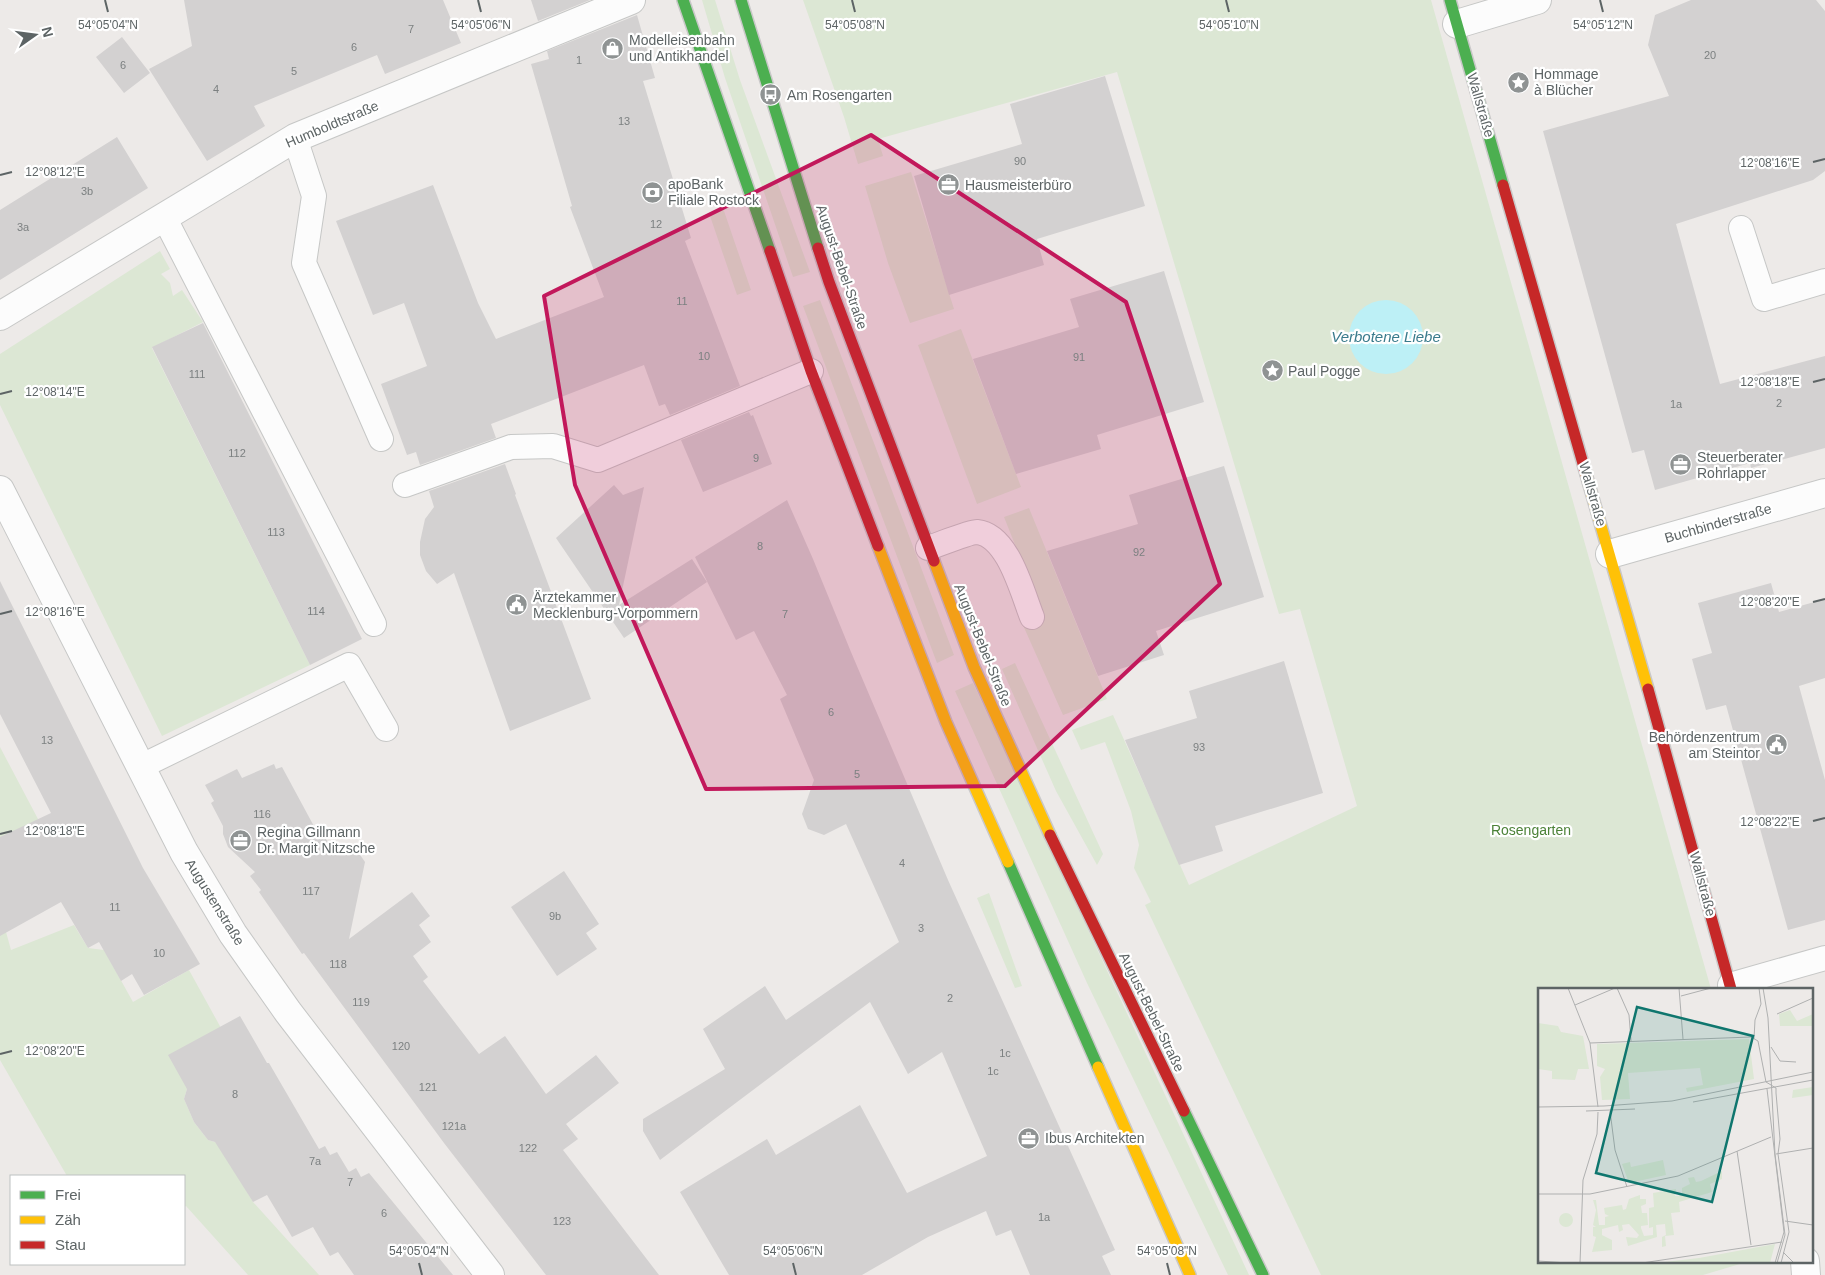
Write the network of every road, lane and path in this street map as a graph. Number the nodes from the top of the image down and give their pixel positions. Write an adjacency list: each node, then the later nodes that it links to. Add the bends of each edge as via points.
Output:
1 (631, 0): 6 (street, Humboldtstraße)
2 (683, 0): 11 (main road)
3 (741, 0): 16 (main road, August-Bebel-Straße, via 829,282)
4 (1537, 0): 5 (street)
5 (1454, 12): 17 (main road, Wallstraße)
6 (295, 138): 7 (street, Humboldtstraße); 12 (lane, via 314,196 304,263)
7 (164, 217): 10 (street, Humboldtstraße); 19 (lane)
8 (1741, 228): 9 (lane, via 1764,299)
9 (1825, 280)
10 (0, 316)
11 (811, 371): 13 (lane, via 598,460 553,446 511,446); 26 (main road, via 946,722)
12 (381, 439)
13 (405, 485)
14 (0, 490): 21 (street, Augustenstraße)
15 (1825, 493): 17 (street, Buchbinderstraße)
16 (928, 548): 18 (lane, via 976,532 992,538 1009,560); 27 (main road, August-Bebel-Straße, via 974,667 1050,835)
17 (1610, 554): 23 (main road, Wallstraße)
18 (1032, 617)
19 (374, 624)
20 (386, 729): 21 (lane, via 350,665)
21 (140, 767): 25 (street, Augustenstraße, via 184,852 233,934 288,1012)
22 (1825, 958): 23 (lane)
23 (1731, 987)
24 (1805, 1262): 28 (street)
25 (490, 1275)
26 (1190, 1275)
27 (1263, 1275)
28 (1806, 1275)

